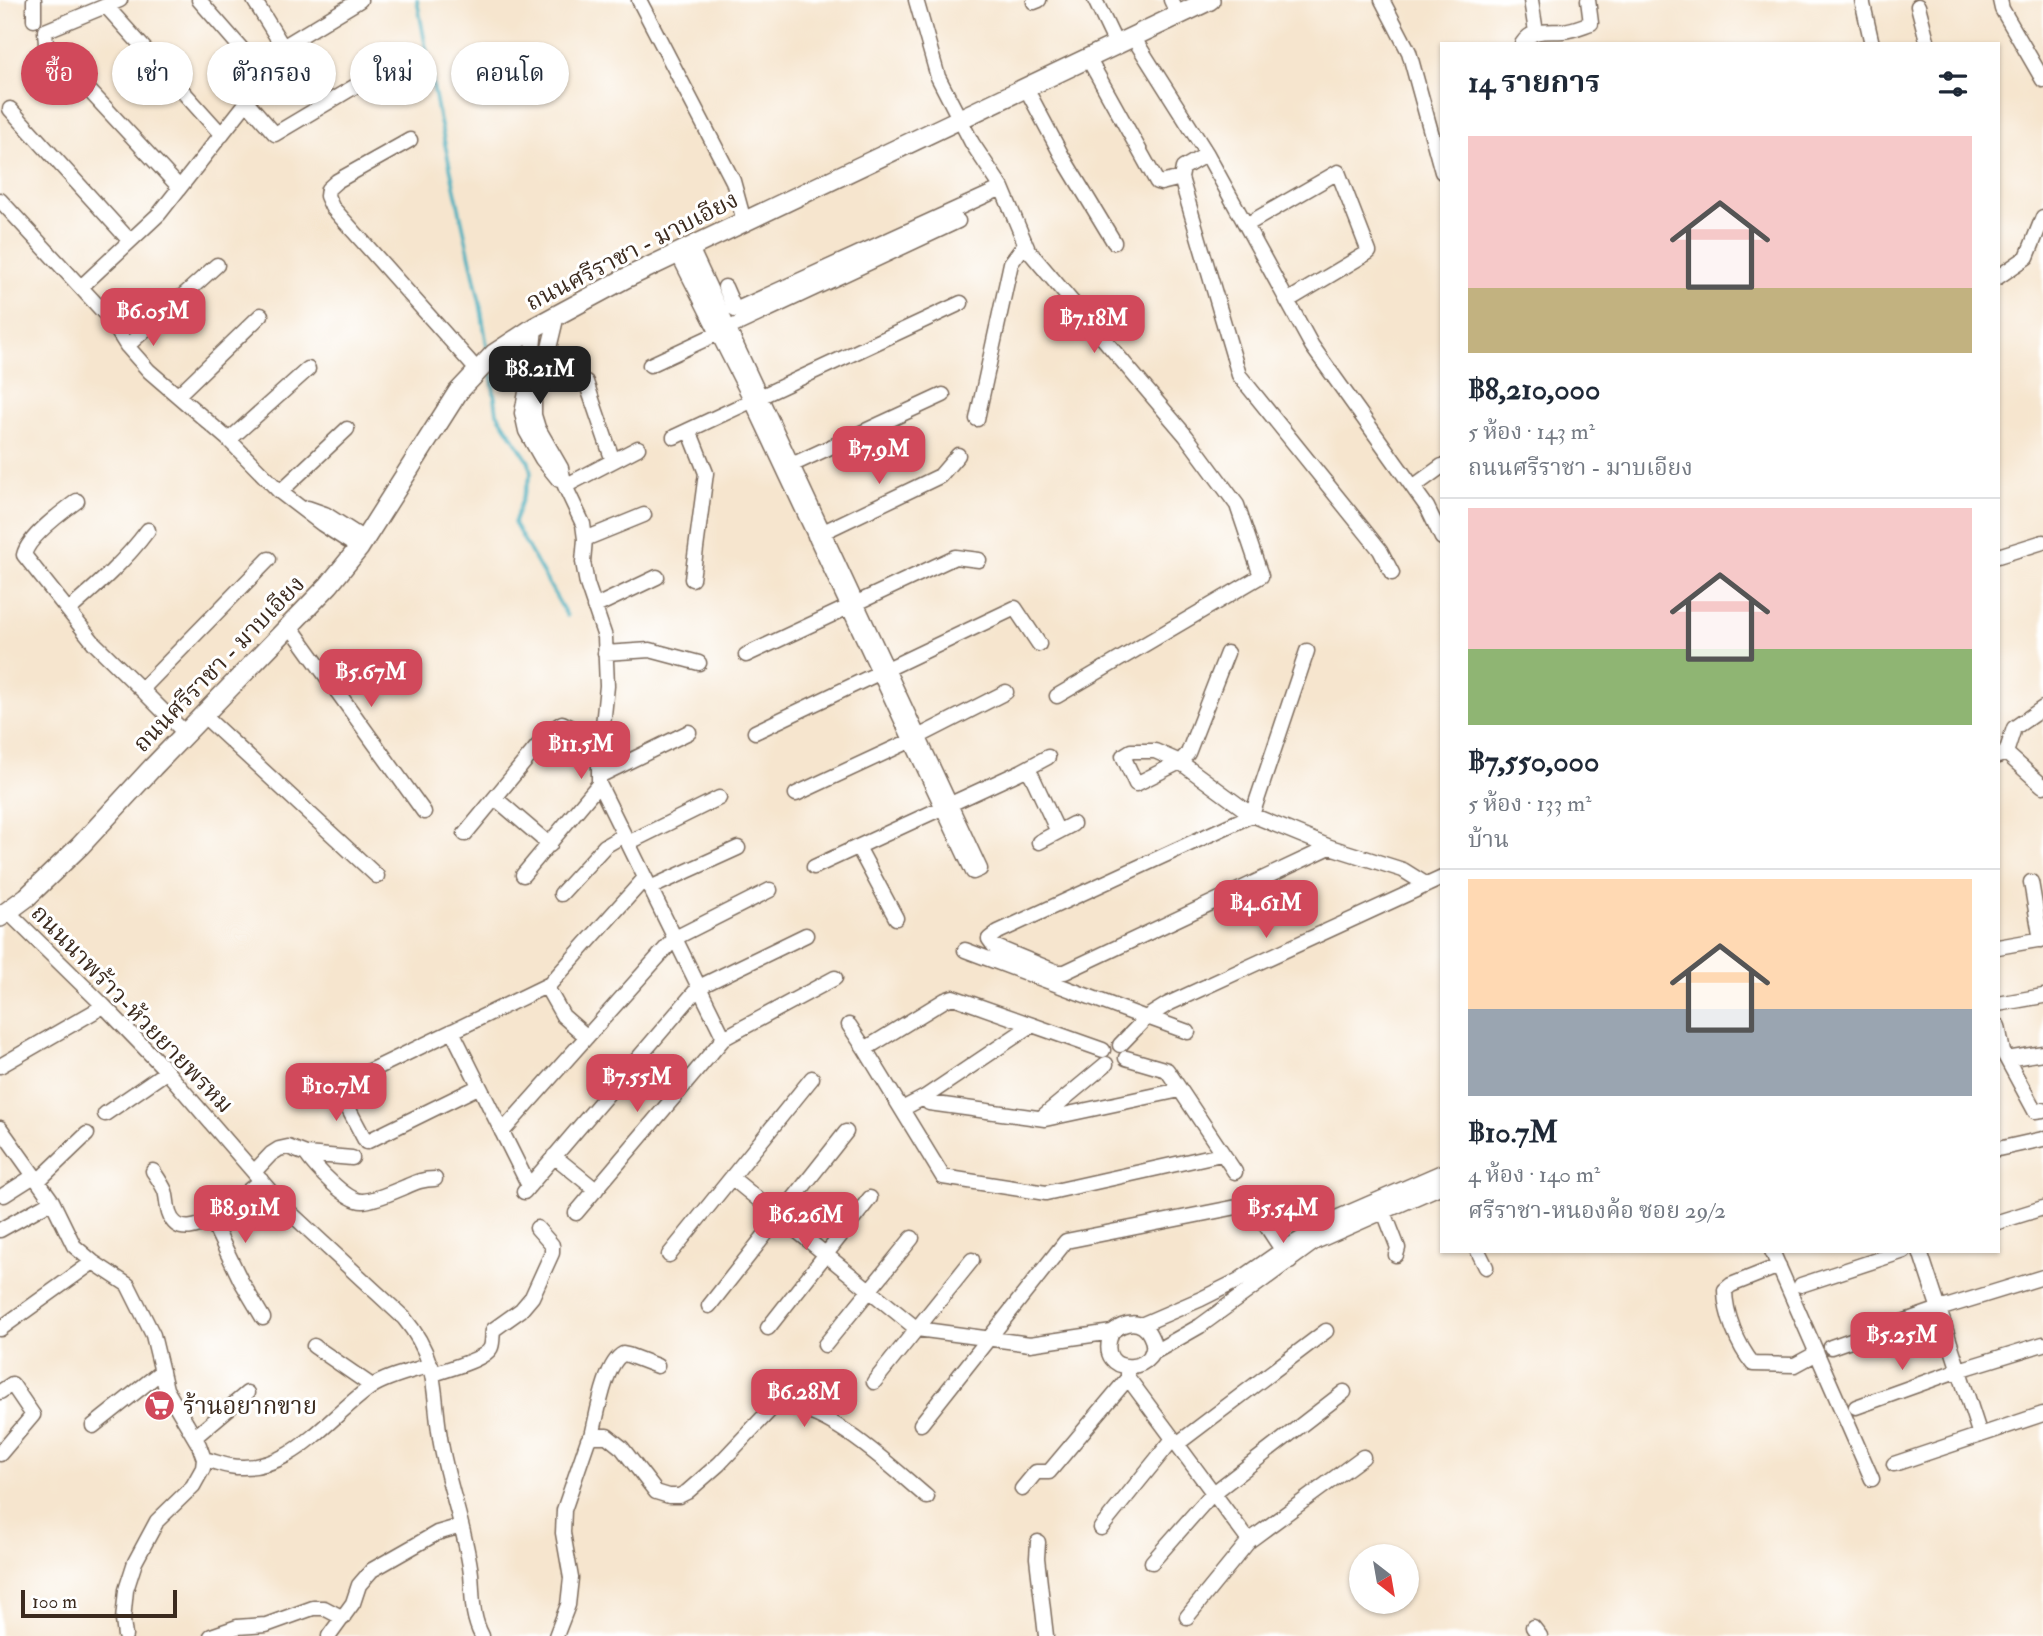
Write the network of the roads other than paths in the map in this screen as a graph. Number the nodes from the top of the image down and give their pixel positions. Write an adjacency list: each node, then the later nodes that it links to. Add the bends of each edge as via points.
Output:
1 (34, 0): 18 (street)
2 (120, 0): 15 (street)
3 (199, 0): 22 (street)
4 (254, 0): 23 (street)
5 (360, 0): 24 (street)
6 (639, 0): 45 (street, via 733,181)
7 (916, 0): 35 (street, via 938,77)
8 (1095, 0): 21 (street)
9 (1210, 0): 17 (main road, ถนนศรีราชา - มาบเอียง)
10 (1381, 0): 39 (street, via 1409,52)
11 (1531, 0): 19 (street)
12 (1588, 0): 20 (street, via 1591,23)
13 (1862, 0): 26 (street)
14 (2000, 0): 29 (street)
15 (106, 6): 36 (street); 41 (street, via 45,31 47,44)
16 (1918, 6): 27 (street)
17 (1175, 8): 21 (main road, ถนนศรีราชา - มาบเอียง)
18 (34, 20)
19 (1536, 32): 20 (street); 25 (street)
20 (1567, 37)
21 (1125, 41): 28 (main road, ถนนศรีราชา - มาบเอียง); 38 (street)
22 (236, 42)
23 (280, 42)
24 (291, 42)
25 (1523, 42)
26 (1872, 42)
27 (1927, 42)
28 (1088, 58): 30 (main road, ถนนศรีราชา - มาบเอียง); 40 (street, via 1157,182)
29 (2043, 80)
30 (1026, 88): 35 (main road, ถนนศรีราชา - มาบเอียง); 49 (street)
31 (245, 105): 36 (street)
32 (250, 105): 33 (street, via 275,134)
33 (324, 105)
34 (10, 109): 48 (street)
35 (959, 119): 42 (street); 45 (main road, ถนนศรีราชา - มาบเอียง)
36 (222, 135): 41 (street)
37 (410, 141): 65 (street, via 337,181 327,196)
38 (1207, 154): 40 (street, via 1183,168); 47 (street)
39 (1440, 166)
40 (1181, 178): 94 (street, via 1239,374 1380,550)
41 (179, 187): 48 (street)
42 (1002, 188): 50 (street); 55 (street, via 735,310)
43 (0, 200): 54 (street)
44 (2043, 217): 53 (street, via 2027,257)
45 (744, 221): 51 (main road, ถนนศรีราชา - มาบเอียง)
46 (958, 221): 61 (street)
47 (1246, 225): 56 (street); 56 (street, via 1338,172 1369,252)
48 (130, 242): 54 (street)
49 (1114, 242)
50 (1025, 244): 70 (street, via 1011,263); 110 (street, via 1186,436 1237,505 1261,576)
51 (685, 251): 59 (main road, ถนนศรีราชา - มาบเอียง); 61 (street)
52 (218, 265): 62 (street)
53 (2000, 276)
54 (81, 287): 62 (street)
55 (725, 287)
56 (1287, 301): 81 (street, via 1312,346)
57 (961, 303): 69 (street)
58 (261, 315): 67 (street)
59 (557, 315): 60 (main road, ถนนศรีราชา - มาบเอียง); 80 (street, via 534,396 534,415 561,468)
60 (535, 327): 65 (main road, ถนนศรีราชา - มาบเอียง, via 494,354); 80 (street, via 522,412 542,459)
61 (722, 330): 63 (street); 69 (street)
62 (127, 346): 67 (street)
63 (650, 365)
64 (308, 369): 74 (street)
65 (478, 371): 90 (main road, ถนนศรีราชา - มาบเอียง, via 458,393)
66 (586, 382): 77 (street)
67 (178, 395): 74 (street)
68 (943, 395): 78 (street)
69 (756, 399): 72 (street); 78 (street)
70 (977, 419)
71 (347, 429): 82 (street)
72 (689, 430): 73 (street); 96 (street, via 706,473)
73 (674, 437)
74 (229, 440): 82 (street)
75 (638, 448): 77 (street)
76 (958, 455): 87 (street, via 940,477)
77 (613, 460): 80 (street)
78 (788, 466): 87 (street)
79 (1440, 467): 81 (street)
80 (565, 486): 88 (street, via 578,509)
81 (1413, 487): 86 (street)
82 (280, 492): 90 (street, via 300,506 325,514)
83 (77, 501): 99 (street, via 49,523 24,553)
84 (644, 515): 88 (street)
85 (148, 530): 99 (street)
86 (1440, 534)
87 (819, 535): 97 (street)
88 (585, 539): 98 (street, via 583,562)
89 (2043, 542): 91 (street)
90 (362, 543): 100 (main road, ถนนศรีราชา - มาบเอียง)
91 (2000, 555)
92 (269, 559): 108 (street)
93 (979, 560): 97 (street, via 954,557)
94 (1392, 573)
95 (657, 577): 98 (street)
96 (692, 579)
97 (852, 605): 105 (street); 107 (street)
98 (594, 607): 103 (street)
99 (69, 610): 108 (street, via 94,643)
100 (290, 626): 112 (main road, ถนนศรีราชา - มาบเอียง); 127 (street)
101 (1038, 644): 107 (street, via 1016,608)
102 (1307, 650): 128 (street)
103 (605, 653): 106 (street, via 650,650); 117 (street)
104 (1227, 653): 128 (street, via 1188,753 1180,762)
105 (746, 655)
106 (699, 663)
107 (884, 672): 114 (street); 116 (street)
108 (144, 691): 115 (street)
109 (1006, 692): 116 (street)
110 (1057, 696)
111 (2043, 708): 118 (street, via 2014,728)
112 (203, 715): 115 (main road, ถนนศรีราชา - มาบเอียง); 140 (street)
113 (689, 732): 121 (street)
114 (755, 732)
115 (185, 733): 147 (main road, ถนนศรีราชา - มาบเอียง, via 80,846)
116 (915, 739): 123 (street); 126 (street)
117 (601, 742): 121 (street); 124 (street, via 562,723 550,731)
118 (2002, 754): 122 (street)
119 (1048, 757): 120 (street)
120 (1021, 771): 126 (street); 130 (street, via 1032,776)
121 (599, 780): 132 (street); 134 (street)
122 (2043, 786)
123 (796, 794)
124 (495, 798): 131 (street); 134 (street)
125 (719, 798): 132 (street)
126 (947, 805): 135 (street)
127 (424, 813)
128 (1252, 815): 136 (street); 136 (street, via 989,939 994,946 1065,972)
129 (1073, 824): 130 (street)
130 (1058, 831): 133 (street)
131 (465, 834)
132 (626, 839): 143 (street); 146 (street, via 605,846)
133 (1039, 842)
134 (550, 845): 139 (street)
135 (858, 847): 138 (street); 148 (street)
136 (1330, 847): 144 (street, via 1403,870)
137 (738, 848): 143 (street)
138 (814, 867)
139 (523, 875)
140 (377, 876)
141 (1440, 879): 144 (street)
142 (2031, 882): 151 (street)
143 (648, 883): 150 (street); 155 (street)
144 (1427, 885): 160 (street)
145 (770, 890): 150 (street)
146 (561, 894)
147 (4, 915): 159 (street, ถนนนาพร้าว-ห้วยยายพรหม)
148 (896, 918)
149 (806, 935): 156 (street)
150 (675, 938): 156 (street); 166 (street)
151 (2042, 940): 152 (street)
152 (2000, 947)
153 (965, 950): 160 (street)
154 (835, 978): 167 (street)
155 (546, 986): 163 (street); 166 (street, via 563,1016)
156 (699, 987): 167 (street); 191 (street)
157 (2043, 996): 158 (street)
158 (2000, 1004)
159 (104, 1006): 173 (street); 174 (street, ถนนนาพร้าว-ห้วยยายพรหม)
160 (1146, 1017): 164 (street); 169 (street)
161 (1032, 1025): 168 (street, via 953,997); 171 (street); 178 (street)
162 (849, 1026): 168 (street)
163 (452, 1031): 176 (street); 176 (street, via 337,1087 366,1142)
164 (1188, 1032)
165 (2000, 1033): 172 (street)
166 (587, 1037): 184 (street)
167 (724, 1038): 201 (street)
168 (865, 1049): 179 (street)
169 (1123, 1051): 171 (street, via 1111,1044); 171 (street, via 1124,1062 1116,1067); 177 (street, via 1167,1070)
170 (2043, 1053): 172 (street)
171 (1105, 1057): 182 (street)
172 (2007, 1059): 180 (street, via 2035,1111)
173 (0, 1066)
174 (166, 1072): 181 (street); 196 (street, ถนนนาพร้าว-ห้วยยายพรหม)
175 (812, 1077): 198 (street)
176 (478, 1087): 184 (street)
177 (1180, 1090): 182 (street); 190 (street)
178 (925, 1097): 179 (street); 182 (street, via 929,1103)
179 (902, 1109): 190 (street, via 943,1177 1046,1193)
180 (2043, 1110)
181 (105, 1114)
182 (1041, 1118)
183 (0, 1128): 197 (street)
184 (502, 1132): 191 (street, via 526,1189)
185 (846, 1132): 208 (street)
186 (88, 1134): 197 (street)
187 (2043, 1139): 188 (street)
188 (2000, 1149)
189 (306, 1154): 192 (street); 196 (street, via 288,1147 279,1149); 199 (street, via 353,1199 362,1201 423,1179)
190 (1221, 1154): 194 (street)
191 (554, 1156): 201 (street)
192 (352, 1158)
193 (153, 1171): 209 (street, via 165,1192 170,1216 181,1228)
194 (1236, 1172)
195 (1440, 1173): 205 (street)
196 (257, 1176): 209 (street); 245 (street, ถนนนาพร้าว-ห้วยยายพรหม, via 283,1206 404,1318 425,1348)
197 (36, 1178): 202 (street); 204 (street)
198 (733, 1178): 208 (street); 218 (street)
199 (435, 1180)
200 (1440, 1187): 205 (street)
201 (596, 1190): 207 (street)
202 (4, 1195)
203 (870, 1198): 219 (street)
204 (52, 1201): 212 (street); 223 (street, via 74,1246)
205 (1381, 1206): 220 (street, via 1398,1248); 221 (street)
206 (2043, 1208): 210 (street)
207 (576, 1213)
208 (779, 1216): 219 (street); 229 (street)
209 (216, 1217): 231 (street, via 215,1229)
210 (2000, 1221)
211 (537, 1228): 245 (street, via 552,1245 552,1253 532,1297 493,1330 488,1352)
212 (0, 1230)
213 (912, 1238): 228 (street)
214 (1479, 1253): 225 (street)
215 (1773, 1253): 224 (street)
216 (1898, 1253): 227 (street)
217 (1921, 1253): 230 (street)
218 (669, 1255)
219 (826, 1255): 228 (street); 233 (street)
220 (1396, 1255)
221 (1286, 1256): 232 (street); 238 (street, via 1252,1204 1066,1241); 243 (street, via 1200,1326)
222 (972, 1259): 235 (street)
223 (93, 1262): 234 (street); 247 (street, via 128,1285 153,1335)
224 (1779, 1266): 242 (street); 242 (street, via 1725,1290 1739,1342 1753,1364 1795,1365)
225 (1486, 1267)
226 (2043, 1278): 230 (street)
227 (1801, 1285)
228 (870, 1290): 235 (street); 240 (street)
229 (709, 1306)
230 (1939, 1309): 242 (street); 246 (street)
231 (263, 1318)
232 (1141, 1325): 237 (street, via 1130,1322); 243 (street, via 1153,1343)
233 (768, 1328)
234 (0, 1329)
235 (917, 1329): 238 (street); 249 (street)
236 (1326, 1331): 261 (street)
237 (1112, 1332): 238 (street, via 1030,1344); 248 (street, via 1109,1353)
238 (988, 1338): 256 (street)
239 (2043, 1344): 246 (street)
240 (825, 1345)
241 (314, 1346): 250 (street)
242 (1824, 1350): 266 (street)
243 (1151, 1354): 248 (street)
244 (657, 1366): 259 (street, via 623,1354 615,1360)
245 (432, 1369): 250 (street); 270 (street, ถนนนาพร้าว-ห้วยยายพรหม, via 441,1448)
246 (1959, 1370): 254 (street); 258 (street)
247 (162, 1371): 257 (street); 260 (street, via 166,1389)
248 (1128, 1372): 261 (street); 267 (street, via 1049,1472 1036,1472)
249 (874, 1382)
250 (372, 1386): 264 (street, via 279,1460 232,1466)
251 (0, 1392): 262 (street, via 12,1384 33,1415)
252 (1344, 1392): 268 (street)
253 (247, 1393): 260 (street)
254 (1856, 1407)
255 (2043, 1414): 258 (street)
256 (921, 1424)
257 (93, 1426)
258 (1980, 1435): 265 (street)
259 (592, 1436): 269 (street, via 607,1436 622,1448 656,1492 679,1496 719,1464 772,1408 780,1406 807,1411 845,1430); 281 (street, via 564,1510 571,1578 568,1605)
260 (195, 1437): 264 (street)
261 (1175, 1441): 268 (street); 271 (street)
262 (0, 1454)
263 (1363, 1457): 272 (street)
264 (204, 1459): 277 (street, via 193,1486 157,1521 135,1562 126,1590)
265 (1894, 1464)
266 (1872, 1479)
267 (1022, 1489)
268 (1213, 1493): 272 (street); 274 (street)
269 (927, 1497)
270 (461, 1526): 276 (street, via 436,1533 372,1570); 280 (street, ถนนนาพร้าว-ห้วยยายพรหม, via 471,1574 471,1605)
271 (1101, 1528)
272 (1249, 1541): 275 (street)
273 (1038, 1542): 282 (street)
274 (1152, 1562)
275 (1187, 1617)
276 (343, 1618): 278 (street, via 313,1608 266,1625 237,1627); 279 (street)
277 (125, 1636)
278 (211, 1636)
279 (330, 1636)
280 (482, 1636)
281 (556, 1636)
282 (1046, 1636)

